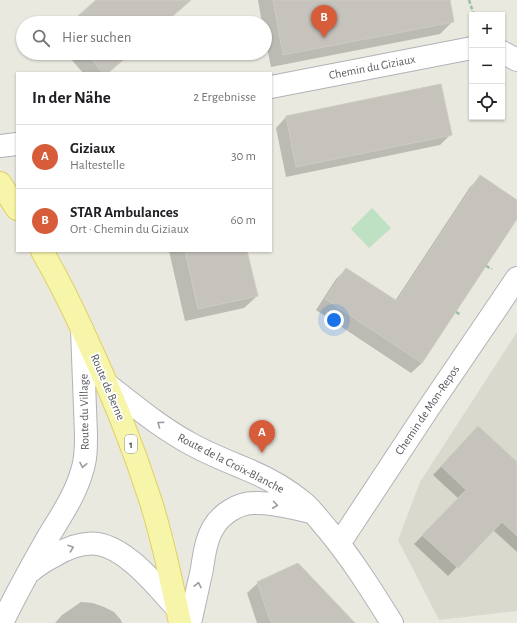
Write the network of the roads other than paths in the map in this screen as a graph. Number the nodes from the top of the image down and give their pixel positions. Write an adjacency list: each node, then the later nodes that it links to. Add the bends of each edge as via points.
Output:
1 (469, 49): 4 (street, Chemin du Giziaux)
2 (505, 54): 3 (street)
3 (517, 60)
4 (272, 87)
5 (16, 144): 6 (street)
6 (0, 146)
7 (0, 183): 8 (main road)
8 (16, 207)
9 (43, 252): 11 (main road, Route de Berne / 1)
10 (517, 278): 14 (street, Chemin de Mon-Repos)
11 (82, 329): 12 (main road, Route de Berne / 1); 15 (street, Route du Village, one-way to 15, via 86,435 83,470 69,502)
12 (109, 386): 13 (street, Route de la Croix-Blanche, one-way to 12, via 271,481 190,444); 16 (main road, Route de Berne / 1, via 151,503)
13 (314, 513): 14 (street, Route de la Croix-Blanche); 16 (street, Route de la Croix-Blanche, one-way to 13, via 214,526 228,512 254,503)
14 (339, 544): 18 (street, Route de la Croix-Blanche)
15 (26, 576): 16 (street, Route du Village, one-way to 16, via 46,560 67,549 82,544 97,544 112,549 136,565); 17 (street, Route du Village)
16 (182, 618)
17 (2, 623)
18 (392, 623)

